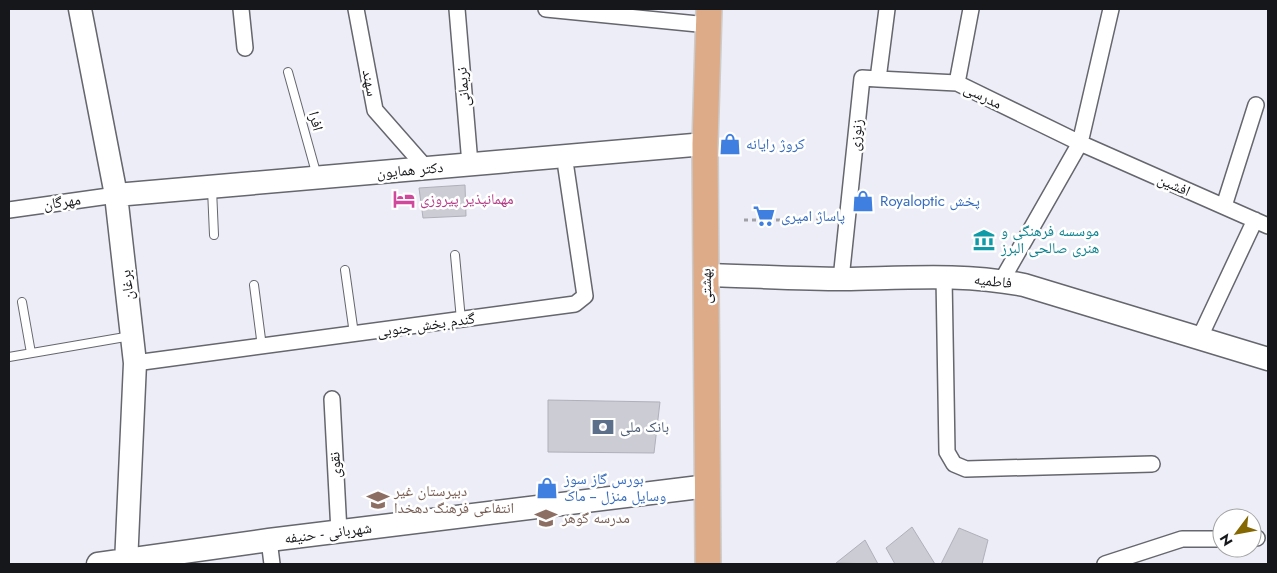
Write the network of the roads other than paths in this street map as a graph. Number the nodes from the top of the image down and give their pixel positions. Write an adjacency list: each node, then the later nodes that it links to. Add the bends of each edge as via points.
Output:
1 (80, 9): 22 (main road, برغان)
2 (241, 9): 10 (street)
3 (356, 9): 18 (street, سهند, via 375,110)
4 (457, 9): 17 (street, نریمانی)
5 (546, 9): 9 (street)
6 (887, 9): 12 (street)
7 (970, 9): 13 (street)
8 (1111, 9): 15 (street)
9 (708, 17): 16 (main road, بهشتی)
10 (245, 48)
11 (288, 72): 20 (lane, افرا)
12 (878, 79): 13 (street, مدرسی); 31 (street, زنوزی, via 862,78)
13 (956, 83): 15 (street, مدرسی)
14 (1256, 105): 23 (street)
15 (1080, 143): 23 (street, افشین); 32 (street)
16 (705, 144): 17 (main road, دکتر همایون); 29 (main road, بهشتی)
17 (470, 164): 18 (main road, دکتر همایون)
18 (426, 168): 20 (main road, دکتر همایون)
19 (566, 168): 35 (street, گندم بخش جنوبی, via 585,296 575,304)
20 (317, 178): 21 (main road, دکتر همایون)
21 (212, 187): 22 (main road, دکتر همایون); 26 (lane)
22 (116, 195): 24 (street, مهرگان); 37 (main road, برغان)
23 (1224, 206): 25 (street, افشین)
24 (9, 210)
25 (1262, 223): 38 (street)
26 (214, 235)
27 (455, 255): 35 (lane)
28 (345, 270): 36 (lane)
29 (706, 275): 31 (main road, فاطمیه); 46 (main road, بهشتی)
30 (944, 277): 31 (main road, فاطمیه); 32 (main road, فاطمیه); 45 (street, via 947,452 954,464 966,469)
31 (841, 279)
32 (1002, 280): 38 (main road, فاطمیه)
33 (254, 285): 39 (lane)
34 (22, 302): 40 (lane)
35 (462, 320): 36 (street, گندم بخش جنوبی)
36 (354, 334): 39 (street, گندم بخش جنوبی)
37 (133, 336): 40 (lane); 43 (main road, برغان)
38 (1199, 339): 42 (main road, فاطمیه)
39 (262, 347): 43 (street, گندم بخش جنوبی)
40 (31, 353): 41 (lane)
41 (9, 357)
42 (1268, 359)
43 (135, 363): 50 (main road, برغان)
44 (332, 399): 47 (street, نقوی)
45 (1152, 464)
46 (708, 486): 47 (main road, شهربانی - حنیفه); 53 (main road, بهشتی)
47 (339, 532): 49 (main road, شهربانی - حنیفه)
48 (1212, 539): 54 (street, via 1182,539)
49 (269, 540): 50 (main road, شهربانی - حنیفه); 52 (street)
50 (126, 562): 51 (main road, شهربانی - حنیفه)
51 (98, 564)
52 (272, 564)
53 (708, 564)
54 (1105, 564)

